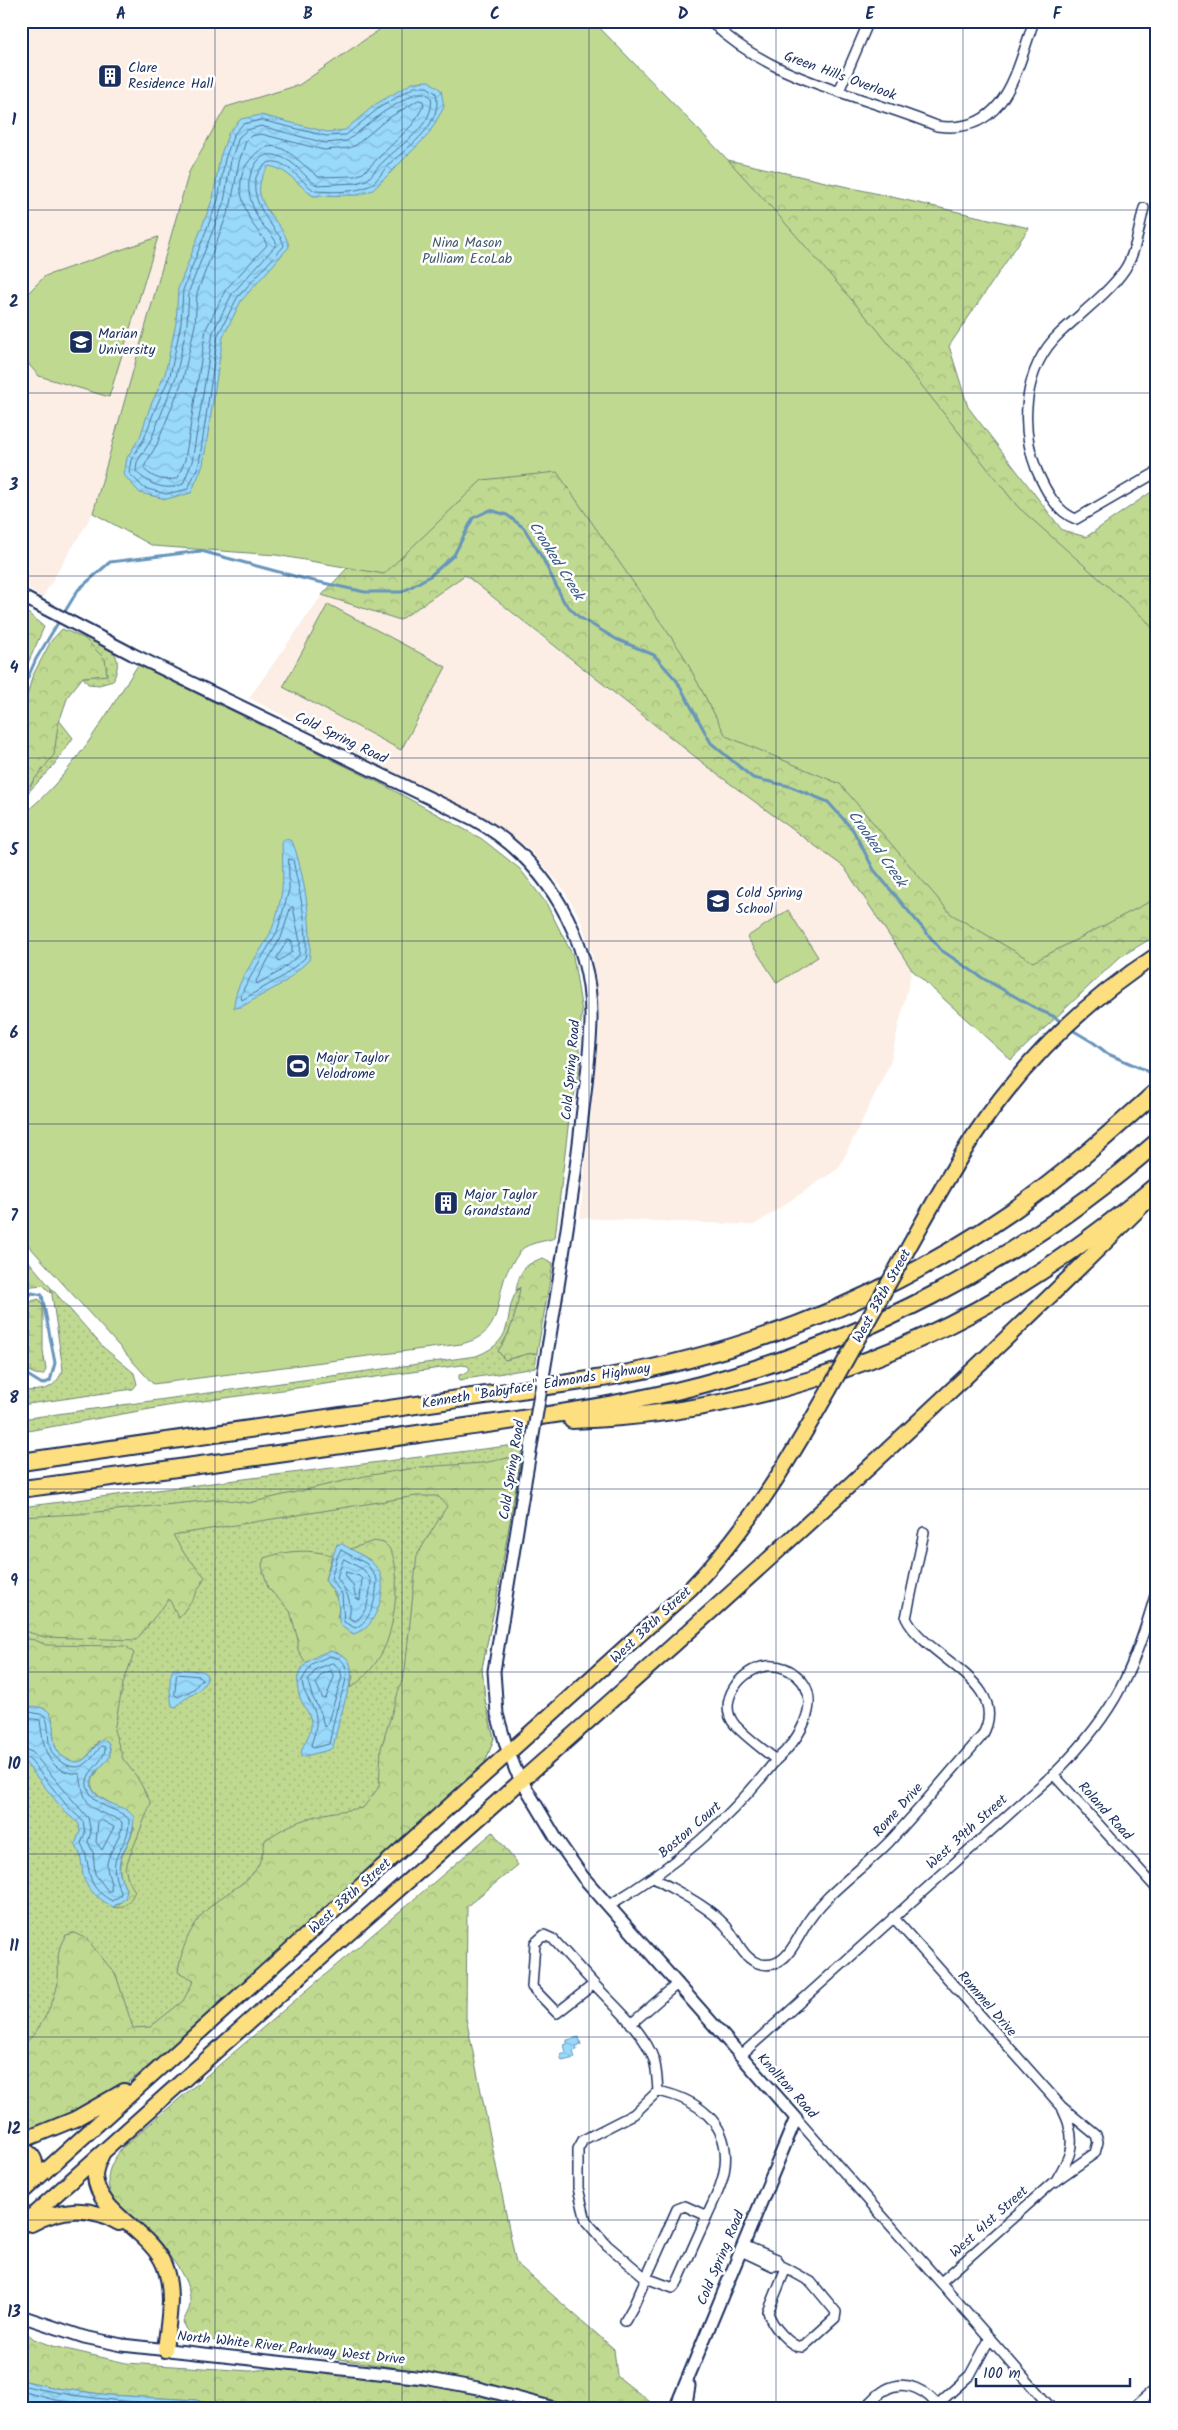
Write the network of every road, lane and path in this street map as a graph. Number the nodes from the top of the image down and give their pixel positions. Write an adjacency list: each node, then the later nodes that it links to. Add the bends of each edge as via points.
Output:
1 (710, 21): 4 (street, Green Hills Overlook, via 741,48 770,65)
2 (869, 21): 4 (street)
3 (1034, 21): 4 (street, Green Hills Overlook, via 1008,94 994,111 972,124 951,128 937,126)
4 (839, 91)
5 (1144, 208): 6 (street, via 1131,258 1125,268 1050,344 1038,365 1029,392 1027,430 1034,462 1044,484 1066,516 1076,519)
6 (1157, 472)
7 (26, 599): 18 (street, Cold Spring Road, bridge, via 477,822 522,856 560,904 582,957 588,985 590,1054 572,1194 494,1681 497,1714)
8 (1157, 955): 18 (main road, West 38th Street, bridge, via 1065,1027 1033,1060 974,1136 774,1484 718,1559 679,1600)
9 (1157, 1091): 14 (highway, Kenneth "Babyface" Edmonds Highway, via 1039,1191 954,1248 855,1301 748,1343 668,1365 595,1380)
10 (1157, 1142): 13 (highway, Kenneth "Babyface" Edmonds Highway, via 1107,1183 1021,1243 947,1287 860,1329 776,1362 714,1381 643,1398)
11 (1157, 1185): 13 (highway, via 1088,1239 1009,1292 942,1328 850,1366 774,1390 675,1410 618,1418)
12 (1157, 1192): 21 (main road, West 38th Street, via 841,1493)
13 (509, 1422): 15 (highway, Kenneth "Babyface" Edmonds Highway)
14 (21, 1462)
15 (21, 1489)
16 (924, 1532): 22 (street, Rome Drive, via 906,1618 919,1636 983,1694 988,1718 982,1736 888,1843 826,1899 810,1918 790,1953 779,1962 765,1964 752,1960 719,1919)
17 (1157, 1589): 20 (street, West 39th Street, via 1140,1646 1113,1703 1097,1727)
18 (509, 1754): 21 (street, Cold Spring Road); 29 (main road, West 38th Street)
19 (776, 1760): 19 (street, Boston Court, via 801,1731 808,1694 801,1680 791,1671 777,1666 762,1666 738,1681 733,1689 730,1708 735,1725); 22 (street, Boston Court, via 721,1824)
20 (1053, 1774): 23 (street, Roland Road); 25 (street, West 39th Street)
21 (520, 1776): 24 (street, Knollton Road, via 568,1856); 36 (main road, West 38th Street)
22 (654, 1878): 24 (street, Boston Court)
23 (1157, 1889)
24 (608, 1906): 27 (street, Knollton Road)
25 (893, 1917): 30 (street, West 39th Street); 32 (street, Rommel Drive)
26 (594, 1984): 26 (street, via 551,1937 544,1935 536,1940 532,1987 555,2013); 28 (street)
27 (677, 1984): 28 (street); 30 (street, Knollton Road)
28 (631, 2024): 31 (street, via 652,2056)
29 (173, 2055): 34 (main road, via 98,2107); 40 (main road, West 38th Street)
30 (740, 2056): 33 (street, Knollton Road)
31 (658, 2091): 41 (street, via 680,2096 700,2107 721,2135 725,2167); 46 (street, via 634,2114 585,2138 578,2149 578,2188 586,2221 607,2245)
32 (1062, 2107): 37 (street, Rommel Drive, via 1071,2131); 38 (street, Rommel Drive, via 1097,2136 1098,2149)
33 (796, 2118): 44 (street, Cold Spring Road); 47 (street, Knollton Road)
34 (21, 2141)
35 (21, 2149): 40 (main road, via 35,2160 35,2173)
36 (102, 2153): 42 (main road, West 38th Street); 43 (main road, via 95,2174 98,2190 112,2209)
37 (1069, 2156): 39 (street, West 41st Street)
38 (1084, 2161): 39 (street, West 41st Street)
39 (1055, 2182): 47 (street, West 41st Street)
40 (26, 2188)
41 (707, 2216): 46 (street, via 685,2206 677,2209); 46 (street, via 676,2286 668,2288)
42 (21, 2228): 43 (main road, via 60,2212 90,2211 107,2216)
43 (152, 2246): 51 (main road, via 164,2265 170,2287)
44 (742, 2248): 45 (street, via 777,2259); 52 (street, Cold Spring Road)
45 (783, 2267): 45 (street, via 811,2282 836,2312 835,2318 803,2347 794,2345 768,2312)
46 (646, 2278): 49 (street)
47 (941, 2282): 50 (street, Knollton Road)
48 (21, 2316): 51 (street, North White River Parkway West Drive, via 93,2340)
49 (625, 2321)
50 (990, 2338): 54 (street, via 970,2375); 59 (street, Knollton Road)
51 (166, 2350): 55 (street, North White River Parkway West Drive, via 424,2378)
52 (693, 2365): 56 (street, Cold Spring Road); 57 (street)
53 (1157, 2387): 60 (street)
54 (938, 2407): 58 (street, via 922,2390 900,2386 881,2392)
55 (558, 2409)
56 (675, 2409)
57 (685, 2409)
58 (864, 2409)
59 (1052, 2409)
60 (1131, 2409)

